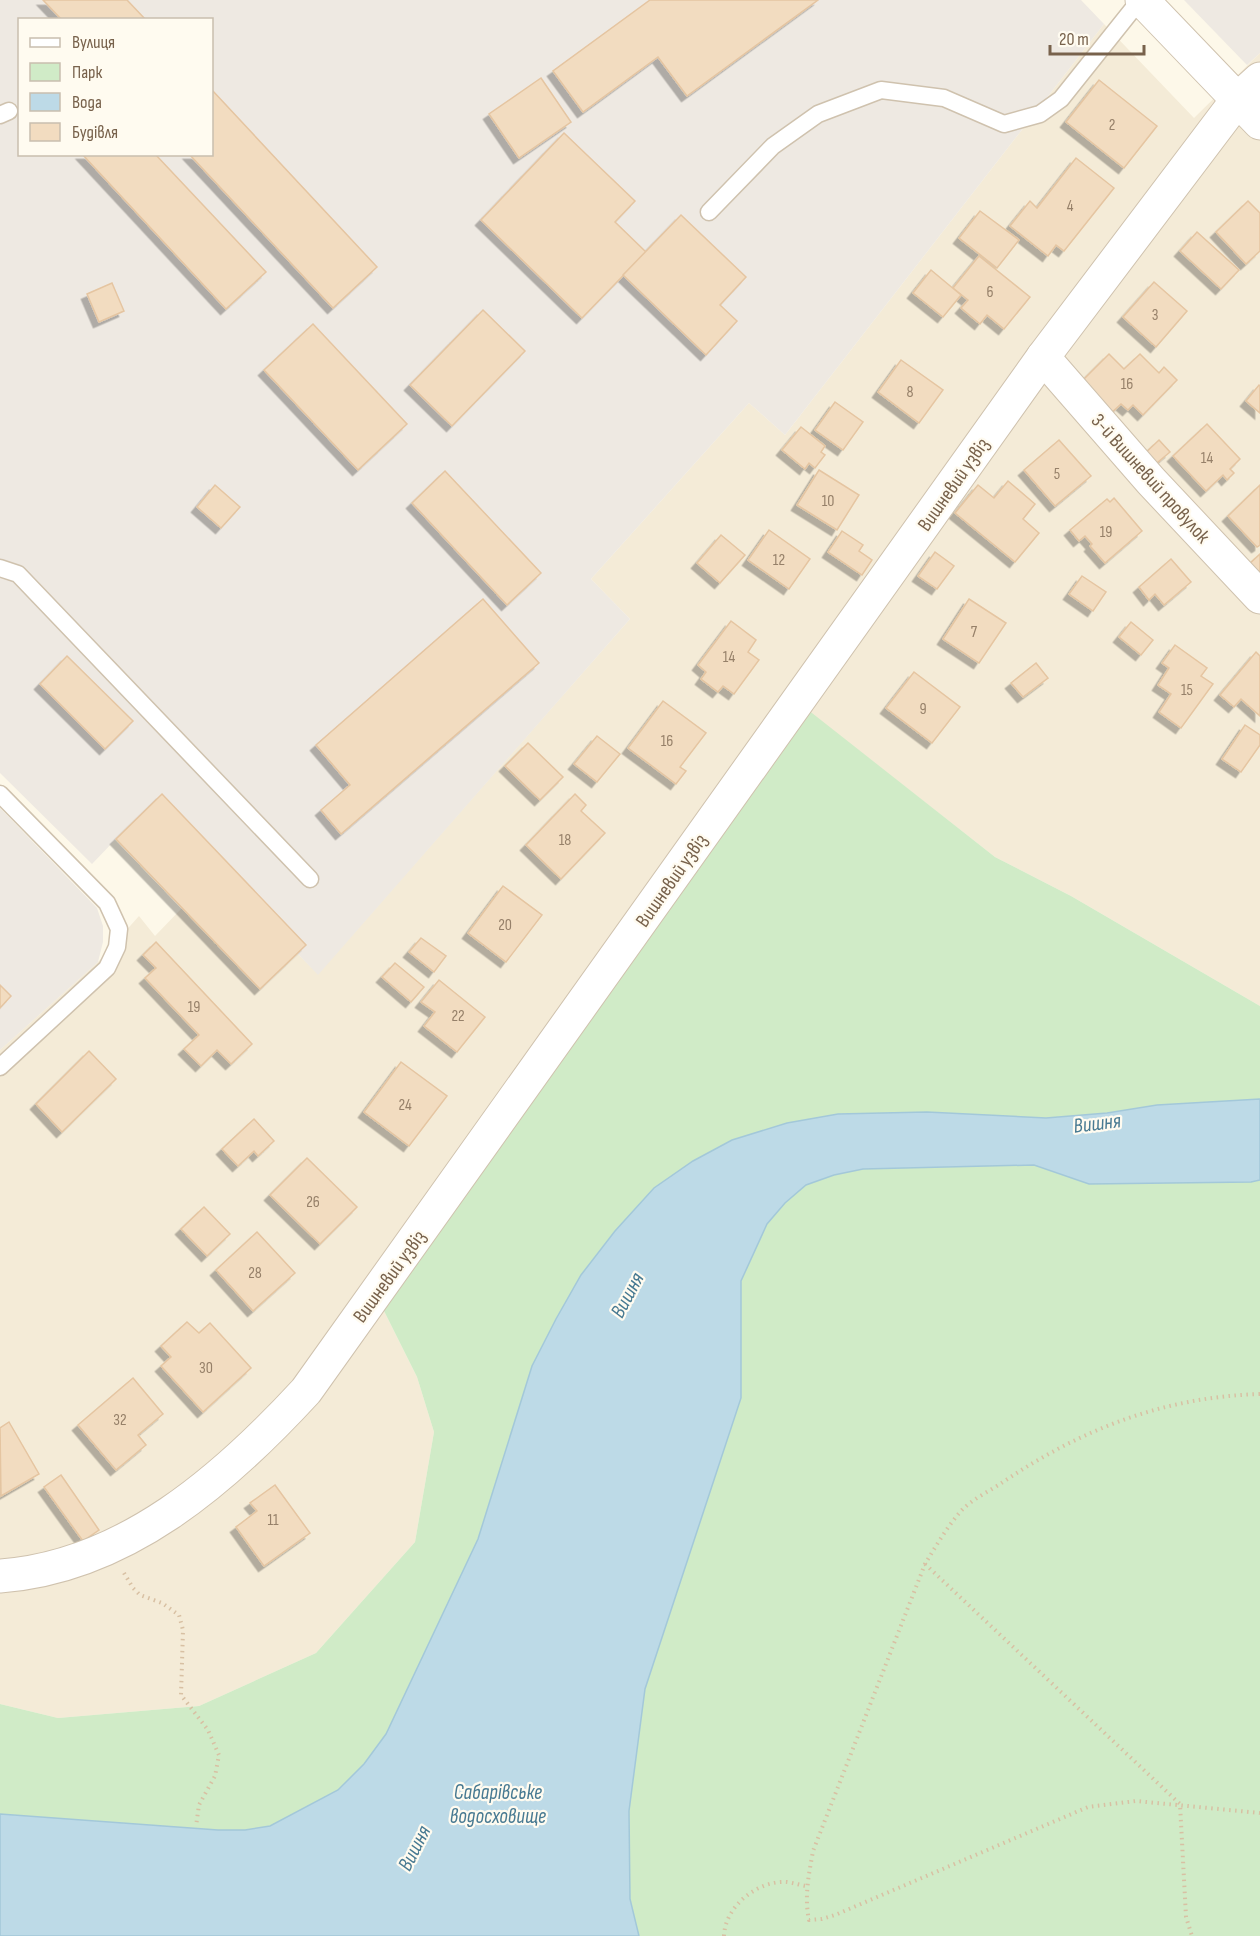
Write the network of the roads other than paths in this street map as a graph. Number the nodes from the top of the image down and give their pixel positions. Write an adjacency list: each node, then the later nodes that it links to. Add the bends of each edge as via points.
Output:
1 (1141, 0): 2 (street); 4 (lane, via 1061,99 1040,114 1004,124 944,98 881,90 818,114 772,146)
2 (1249, 89): 3 (street); 5 (street, Вишневий узвіз)
3 (1260, 123)
4 (709, 212)
5 (1043, 357): 7 (street, 3-й Вишневий провулок, via 1151,482); 11 (street, Вишневий узвіз, via 306,1391 221,1474 129,1539 53,1568)
6 (0, 568): 9 (lane, via 18,574)
7 (1260, 597)
8 (0, 794): 10 (lane, via 107,903 119,929 117,948 107,968)
9 (310, 879)
10 (0, 1068)
11 (0, 1576)

